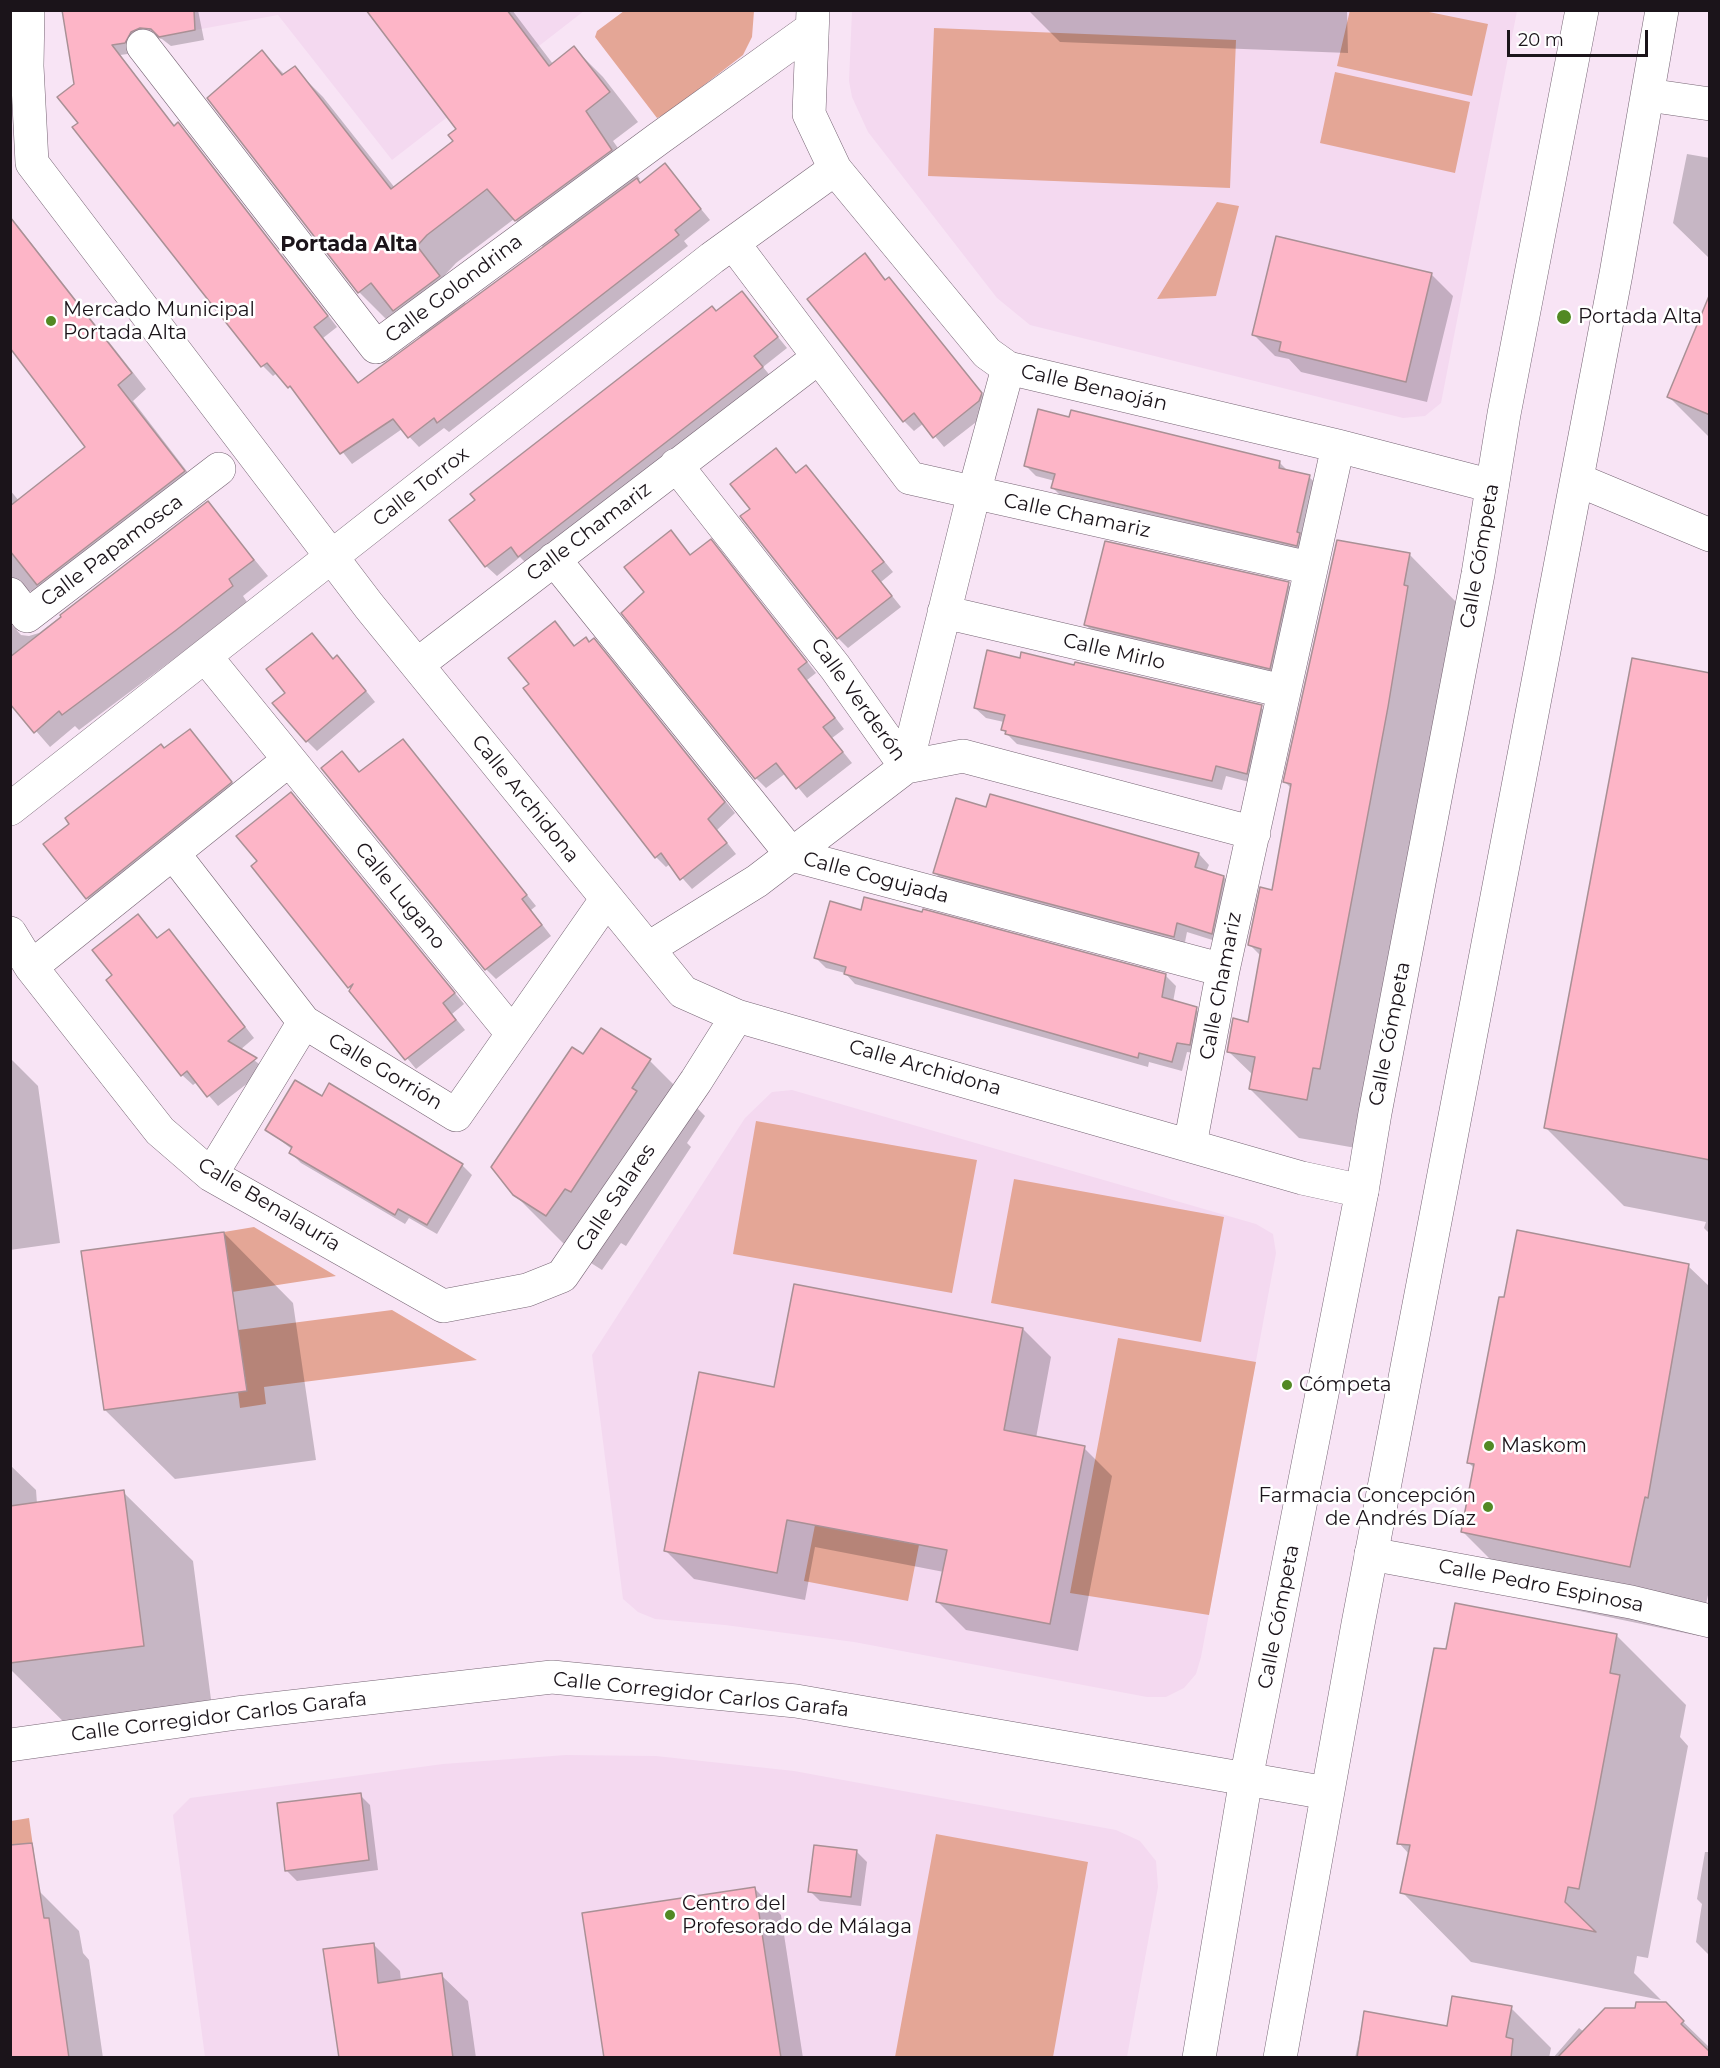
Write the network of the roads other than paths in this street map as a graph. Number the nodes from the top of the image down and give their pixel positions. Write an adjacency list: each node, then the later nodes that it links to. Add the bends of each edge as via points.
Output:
1 (28, 10): 19 (street, Calle Archidona, via 32,163)
2 (1582, 10): 16 (street, Calle Cómpeta)
3 (1662, 10): 6 (street)
4 (812, 20): 5 (street, Calle Golondrina, via 376,347); 8 (street, Calle Benaoján, via 809,114)
5 (143, 46)
6 (1648, 95): 7 (street); 15 (street)
7 (1710, 104)
8 (835, 169): 9 (street, Calle Torrox); 11 (street, Calle Benaoján, via 987,353)
9 (733, 243): 10 (street); 19 (street, Calle Torrox)
10 (819, 357): 13 (street, Calle Chamariz); 17 (street, Calle Chamariz, via 910,478)
11 (1008, 368): 12 (street, Calle Benaoján); 17 (street)
12 (1338, 446): 16 (street, Calle Benaoján); 21 (street)
13 (676, 465): 20 (street, Calle Chamariz); 28 (street, Calle Verderón, via 835,667)
14 (219, 469): 22 (street, Calle Papamosca, via 27,616)
15 (1578, 480): 18 (street); 45 (street)
16 (1492, 486): 43 (street, Calle Cómpeta)
17 (974, 493): 21 (street, Calle Chamariz); 23 (street)
18 (1710, 535)
19 (330, 557): 24 (street, Calle Torrox); 25 (street, Calle Archidona)
20 (554, 559): 25 (street, Calle Chamariz); 32 (street, Calle Cogujada)
21 (1310, 568): 26 (street, Calle Chamariz)
22 (10, 594)
23 (944, 612): 26 (street, Calle Mirlo); 28 (street)
24 (205, 656): 27 (street, Calle Lugano); 29 (street, Calle Torrox)
25 (418, 664): 33 (street, Calle Archidona)
26 (1283, 691): 30 (street, Calle Chamariz)
27 (289, 760): 31 (street); 40 (street, Calle Lugano)
28 (906, 767): 30 (street, Calle Verderón, via 963,756); 32 (street)
29 (10, 809)
30 (1254, 833): 37 (street, Calle Chamariz)
31 (173, 853): 36 (street); 39 (street, Calle Gorrión)
32 (792, 855): 35 (street); 37 (street, Calle Cogujada)
33 (606, 900): 35 (street, Calle Archidona); 40 (street, Calle Gorrión)
34 (10, 933): 36 (street, Calle Benalauría)
35 (648, 948): 38 (street, Calle Archidona, via 683,992)
36 (31, 967): 42 (street, Calle Benalauría, via 160,1131)
37 (1223, 970): 41 (street, Calle Chamariz)
38 (737, 1016): 41 (street, Calle Archidona); 44 (street, Calle Salares, via 562,1276 527,1290)
39 (304, 1022): 40 (street, Calle Gorrión, via 456,1115); 42 (street)
40 (511, 1032)
41 (1190, 1145): 43 (street, Calle Archidona)
42 (211, 1175): 44 (street, Calle Benalauría)
43 (1362, 1191): 48 (street, Calle Cómpeta)
44 (443, 1306)
45 (1371, 1554): 46 (street, Calle Pedro Espinosa, via 1631,1602); 49 (street)
46 (1710, 1621)
47 (10, 1745): 48 (street, Calle Corregidor Carlos Garafa, via 237,1713 552,1677 796,1701)
48 (1246, 1779): 49 (street, Calle Corregidor Carlos Garafa); 50 (street, Calle Cómpeta)
49 (1327, 1793): 51 (street)
50 (1199, 2058)
51 (1280, 2058)

